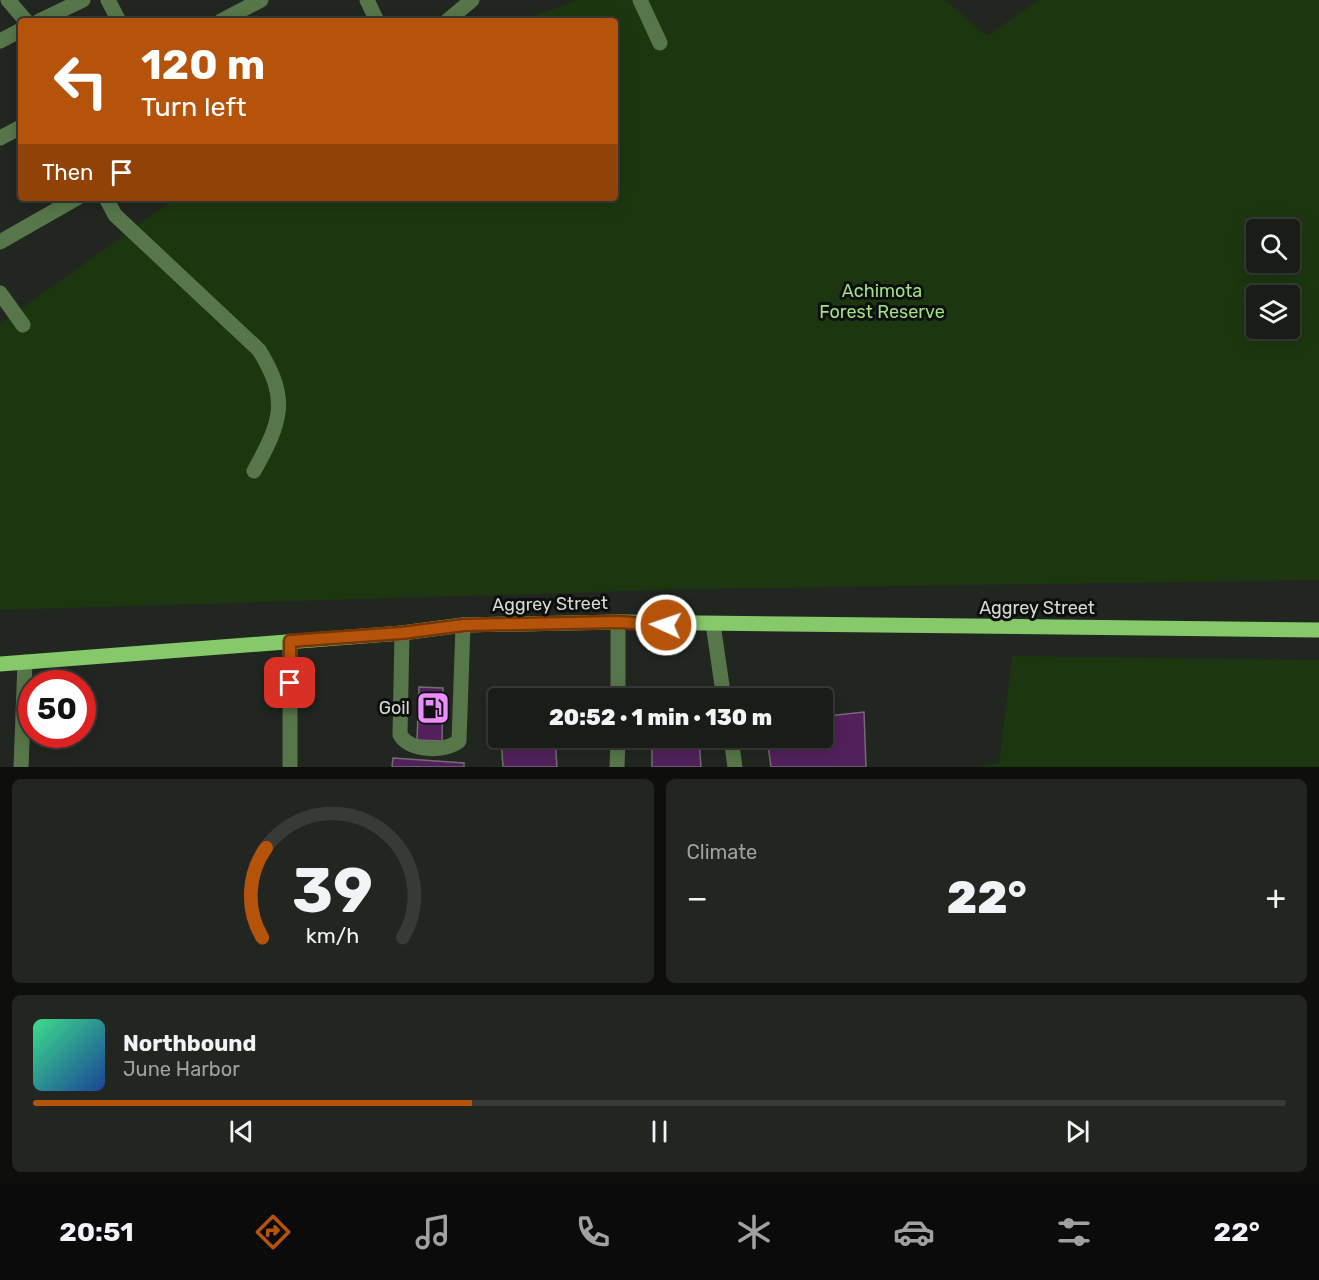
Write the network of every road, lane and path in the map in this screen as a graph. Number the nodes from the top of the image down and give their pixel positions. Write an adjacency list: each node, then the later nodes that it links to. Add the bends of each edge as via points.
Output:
1 (8, 0): 8 (street)
2 (83, 0): 9 (street)
3 (108, 0): 10 (street)
4 (261, 0): 11 (street)
5 (368, 0): 12 (street)
6 (472, 0): 13 (street)
7 (640, 0): 16 (street)
8 (23, 18)
9 (45, 18)
10 (117, 18)
11 (227, 18)
12 (376, 18)
13 (451, 18)
14 (18, 32): 15 (street)
15 (0, 41)
16 (660, 43)
17 (18, 129): 18 (street)
18 (0, 138)
19 (72, 201): 21 (street)
20 (108, 201): 24 (street, via 115,215 259,350 275,376 279,408 274,434)
21 (0, 242)
22 (0, 293): 23 (street)
23 (23, 325)
24 (254, 471)
25 (618, 622): 26 (main road, Aggrey Street); 27 (main road, Aggrey Street); 33 (street)
26 (713, 624): 28 (main road, Aggrey Street); 34 (street)
27 (464, 625): 29 (main road, Aggrey Street); 29 (street, via 459,741 451,747 415,747 405,743 400,735)
28 (1319, 630)
29 (402, 633): 30 (main road, Aggrey Street)
30 (290, 641): 31 (main road, Aggrey Street); 38 (street)
31 (25, 662): 32 (main road, Aggrey Street); 37 (street)
32 (0, 664)
33 (618, 688)
34 (722, 688)
35 (618, 748): 39 (street)
36 (732, 748): 40 (street)
37 (21, 767)
38 (290, 767)
39 (618, 767)
40 (735, 767)

